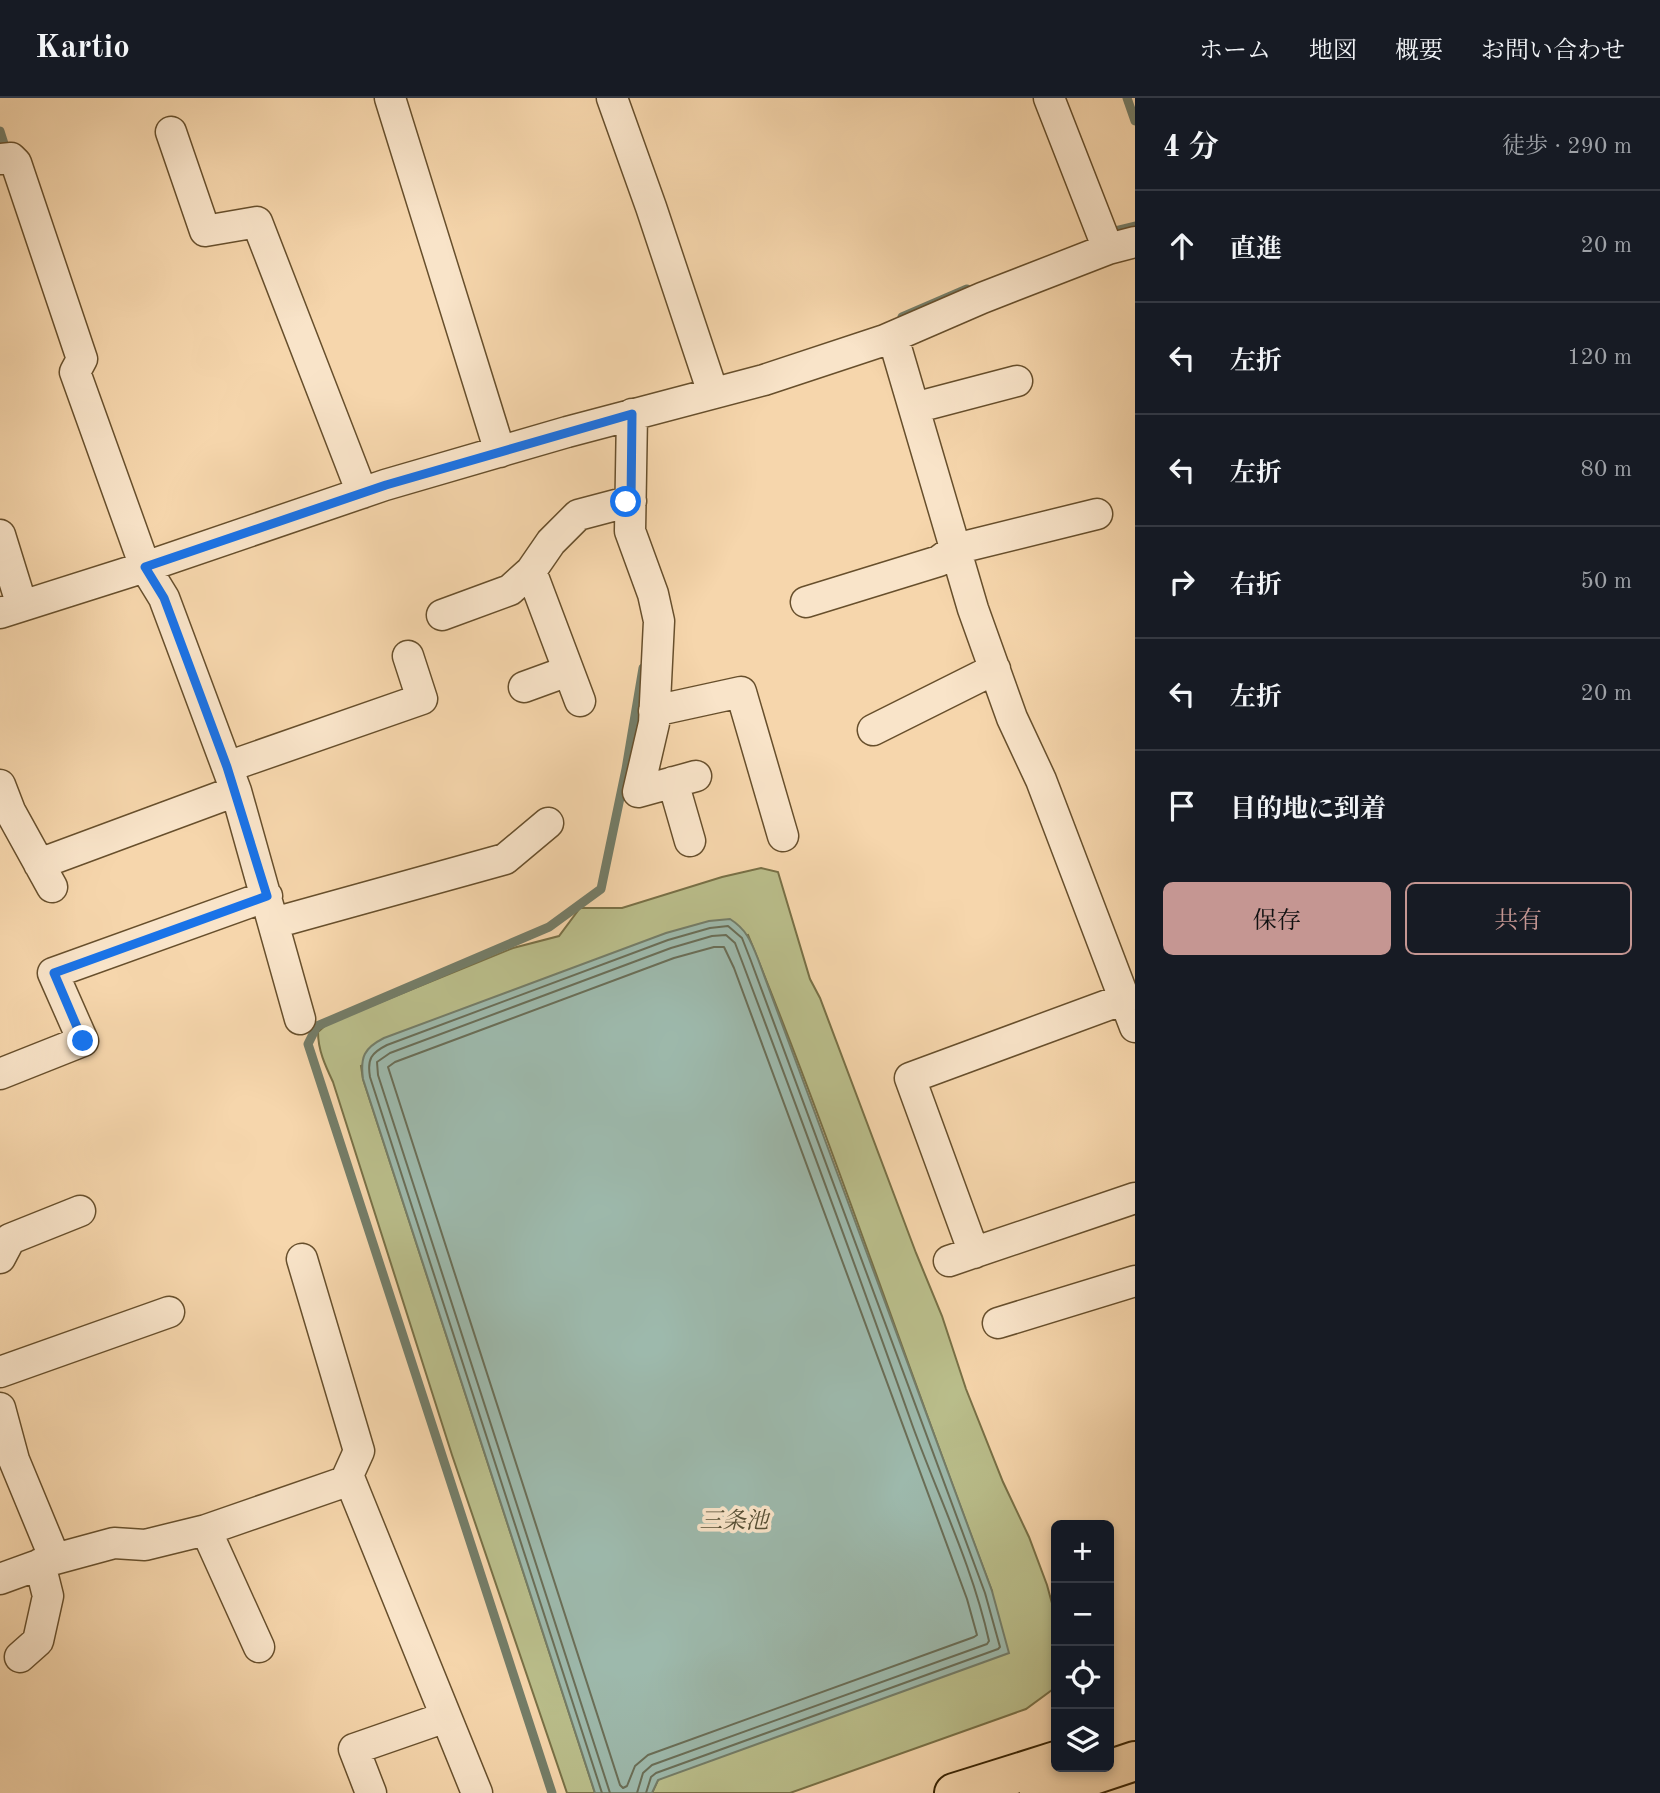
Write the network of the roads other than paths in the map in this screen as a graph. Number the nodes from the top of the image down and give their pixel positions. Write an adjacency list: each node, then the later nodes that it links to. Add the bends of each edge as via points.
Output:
1 (390, 98): 12 (street)
2 (612, 98): 9 (street)
3 (1049, 98): 6 (street)
4 (172, 132): 13 (street, via 205,231 257,222)
5 (5, 158): 18 (street, via 16,163 82,359 75,372)
6 (1112, 241): 7 (street)
7 (893, 337): 9 (street, via 764,380); 10 (street)
8 (1017, 381): 10 (street)
9 (711, 385): 11 (street)
10 (914, 408): 17 (street)
11 (632, 414): 12 (street); 14 (street)
12 (500, 452): 13 (street)
13 (362, 493): 18 (street)
14 (624, 503): 19 (street, via 578,515); 28 (street, via 659,621)
15 (1097, 514): 17 (street)
16 (0, 535): 21 (street)
17 (956, 550): 20 (street, via 939,561); 24 (street)
18 (145, 567): 21 (street); 30 (street, via 164,598)
19 (531, 571): 22 (street, via 510,590); 25 (street)
20 (806, 602)
21 (11, 610)
22 (442, 615)
23 (408, 656): 30 (street, via 422,699)
24 (995, 669): 29 (street); 36 (street)
25 (568, 671): 26 (street); 27 (street)
26 (524, 687)
27 (579, 701)
28 (654, 711): 33 (street, via 741,692); 34 (street, via 638,792 685,779)
29 (873, 730)
30 (231, 779): 31 (street, via 46,875); 35 (street)
31 (0, 785)
32 (548, 823): 35 (street, via 505,859)
33 (783, 836)
34 (690, 841)
35 (270, 910): 37 (street); 39 (street, via 54,973 83,1041)
36 (1124, 999): 38 (street); 40 (street, via 910,1078 961,1257)
37 (300, 1019)
38 (1135, 1027)
39 (0, 1074)
40 (1135, 1198)
41 (80, 1211): 42 (street, via 10,1239)
42 (0, 1258)
43 (302, 1259): 49 (street, via 359,1451)
44 (1135, 1281): 46 (street)
45 (169, 1312): 47 (street)
46 (998, 1323)
47 (0, 1373)
48 (0, 1408): 51 (street)
49 (345, 1482): 50 (street); 55 (street, via 350,1480)
50 (206, 1530): 51 (street, via 145,1545 114,1543); 53 (street)
51 (48, 1562): 52 (street); 54 (street, via 48,1596 38,1641)
52 (0, 1579)
53 (258, 1647)
54 (20, 1657)
55 (446, 1717): 63 (street, via 354,1749); 64 (street)
56 (1135, 1736): 57 (highway)
57 (1114, 1742)
58 (1135, 1755): 59 (highway)
59 (1114, 1761)
60 (1135, 1761): 67 (highway)
61 (1051, 1763): 65 (highway)
62 (1083, 1772): 66 (highway)
63 (371, 1793)
64 (477, 1793)
65 (954, 1793)
66 (1019, 1793)
67 (1040, 1793)

